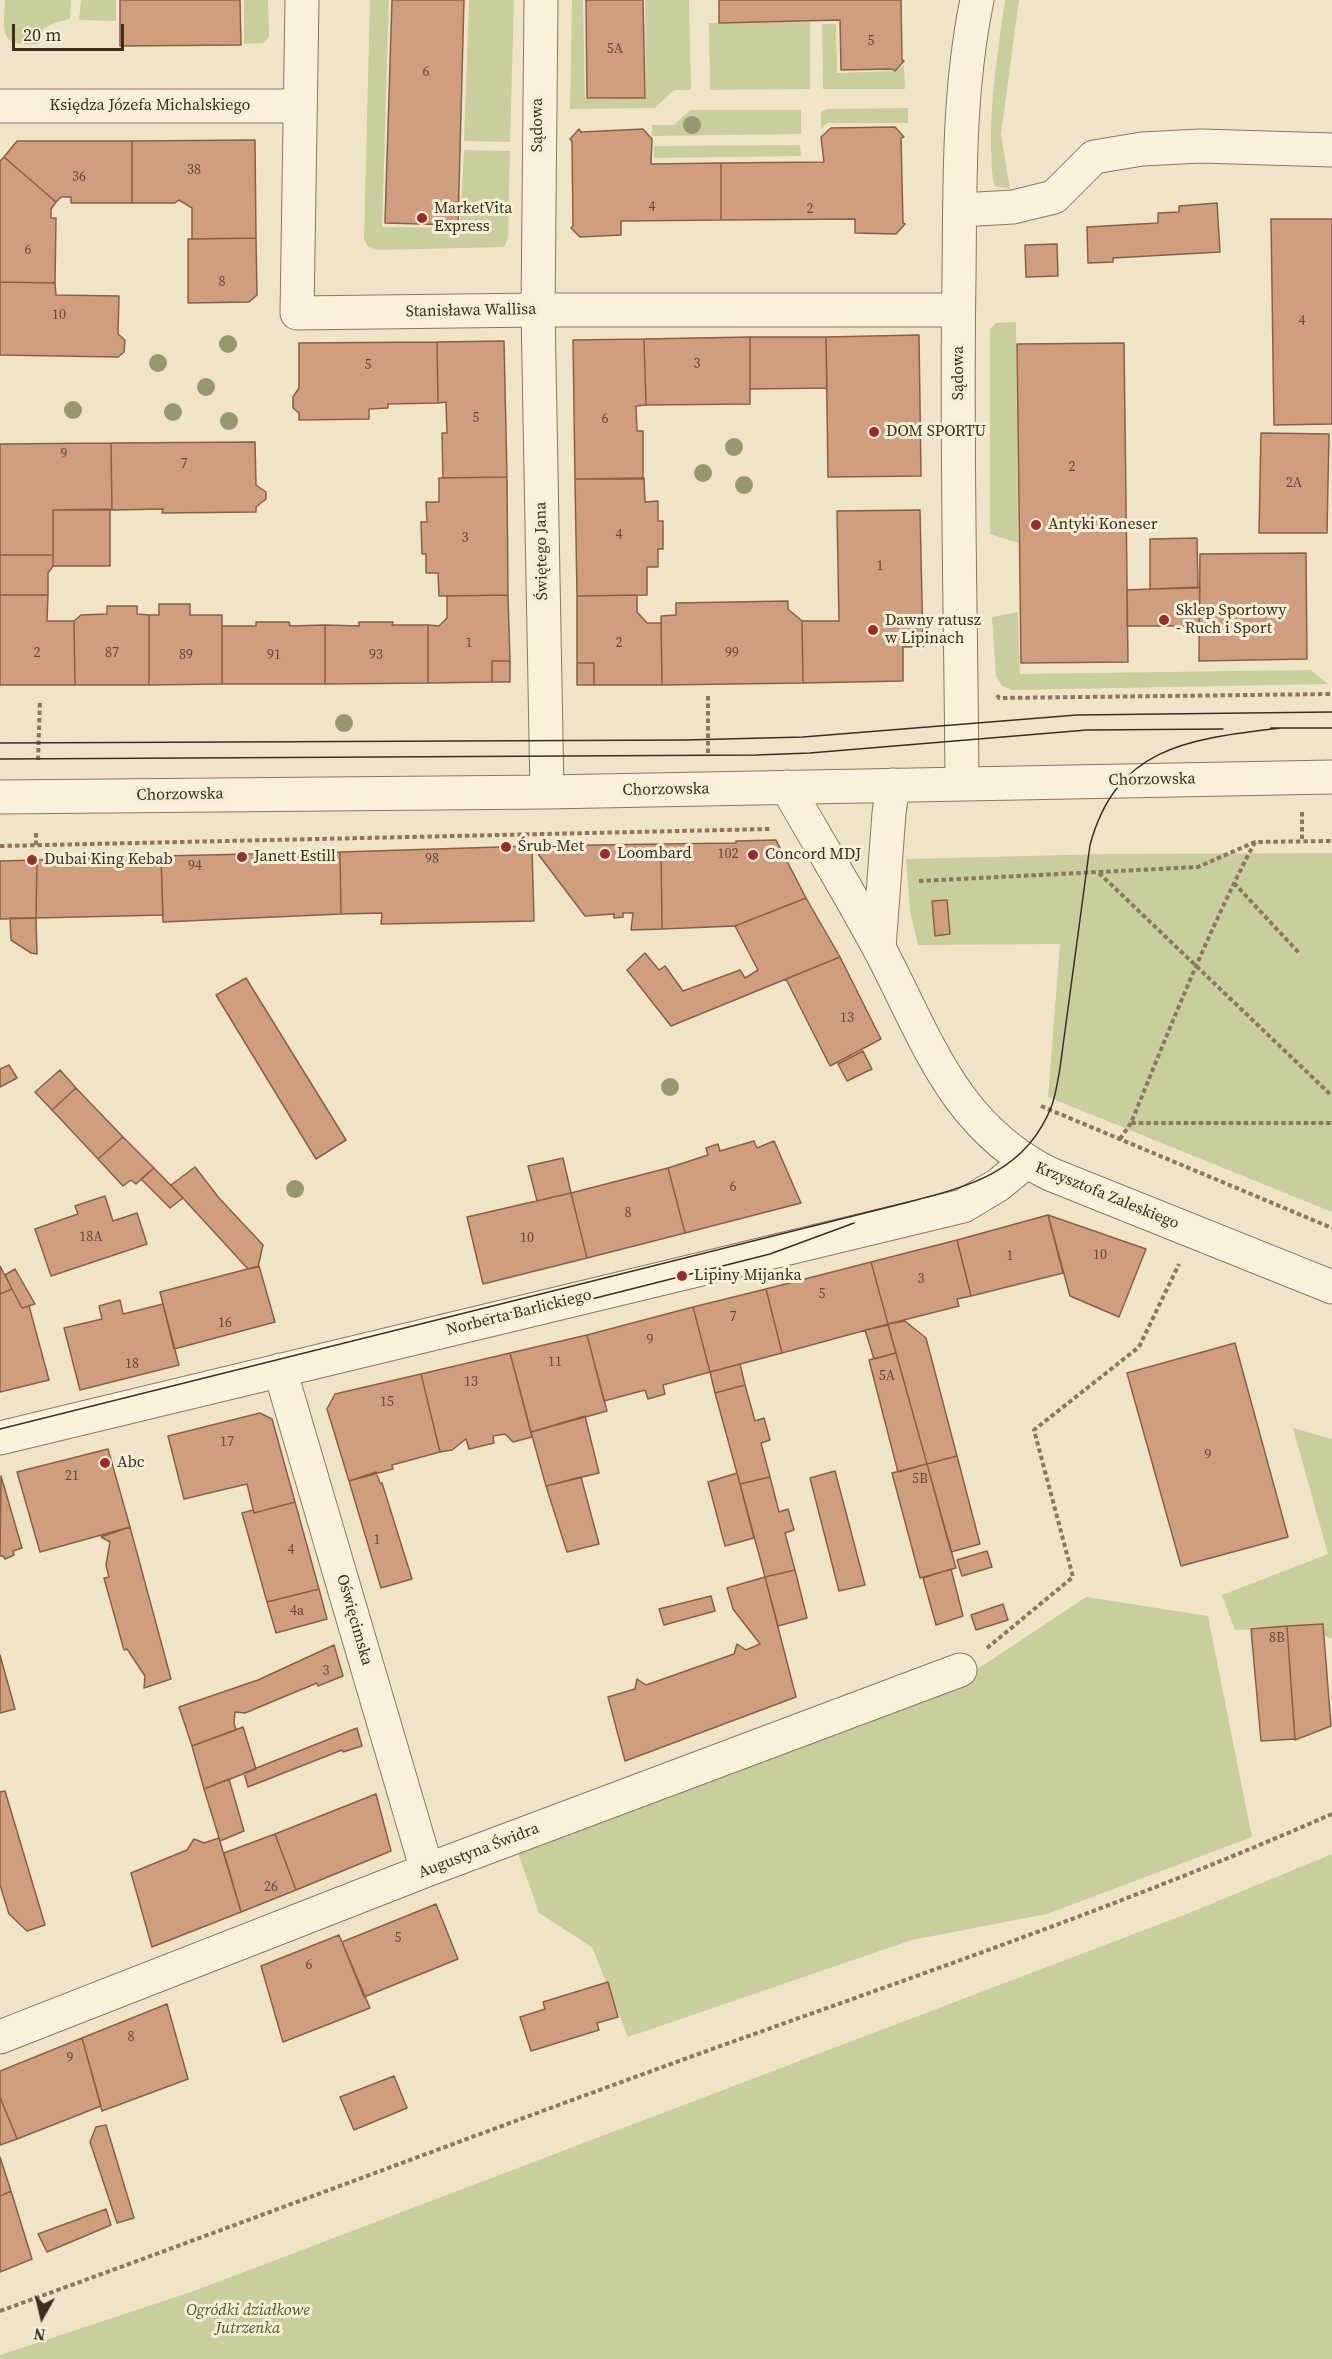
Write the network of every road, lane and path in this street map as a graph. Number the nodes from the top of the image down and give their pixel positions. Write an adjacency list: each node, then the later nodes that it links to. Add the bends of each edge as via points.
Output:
1 (302, 0): 5 (street, Stanisława Wallisa)
2 (541, 0): 8 (street, Sądowa)
3 (977, 0): 7 (street, Sądowa, via 962,112)
4 (0, 106): 5 (street, Księdza Józefa Michalskiego)
5 (300, 106): 8 (street, Stanisława Wallisa, via 297,313)
6 (1332, 150): 7 (street, via 1201,146 1142,149 1094,157 1054,198 1013,207)
7 (960, 210): 9 (street, Sądowa)
8 (537, 310): 9 (street, Stanisława Wallisa); 16 (street, Świętego Jana)
9 (958, 310): 13 (street, Sądowa)
10 (992, 689): 11 (path, via 999,698)
11 (1332, 694)
12 (1332, 777): 13 (street, Chorzowska)
13 (962, 784): 14 (street, Chorzowska)
14 (893, 785): 15 (street, Chorzowska); 25 (street)
15 (787, 787): 16 (street, Chorzowska); 25 (street, Krzysztofa Zaleskiego)
16 (547, 792): 17 (street, Chorzowska)
17 (0, 797)
18 (772, 829): 21 (path)
19 (1332, 841): 20 (path)
20 (1255, 842): 22 (path, via 1198,867); 24 (path)
21 (0, 846)
22 (1099, 873): 23 (path); 27 (path)
23 (909, 881)
24 (1234, 883): 26 (path); 27 (path)
25 (879, 948): 33 (street, Krzysztofa Zaleskiego, via 930,1053 968,1108 1001,1143)
26 (1299, 953)
27 (1195, 966): 28 (path); 30 (path)
28 (1332, 1096)
29 (1041, 1106): 32 (path)
30 (1131, 1123): 31 (path); 32 (path)
31 (1332, 1123)
32 (1120, 1139): 34 (path)
33 (1026, 1162): 35 (street, Krzysztofa Zaleskiego); 37 (street, Norberta Barlickiego, via 963,1206)
34 (1332, 1228)
35 (1195, 1232): 36 (street, Krzysztofa Zaleskiego); 39 (path, via 1139,1347 1034,1430 1074,1577)
36 (1332, 1287)
37 (280, 1370): 38 (street, Norberta Barlickiego); 41 (street, Oświęcimska)
38 (0, 1438)
39 (960, 1670): 41 (street, Augustyna Świdra)
40 (1332, 1814): 43 (path, via 1020,1939)
41 (428, 1870): 42 (street, Augustyna Świdra)
42 (0, 2037)
43 (0, 2311)

